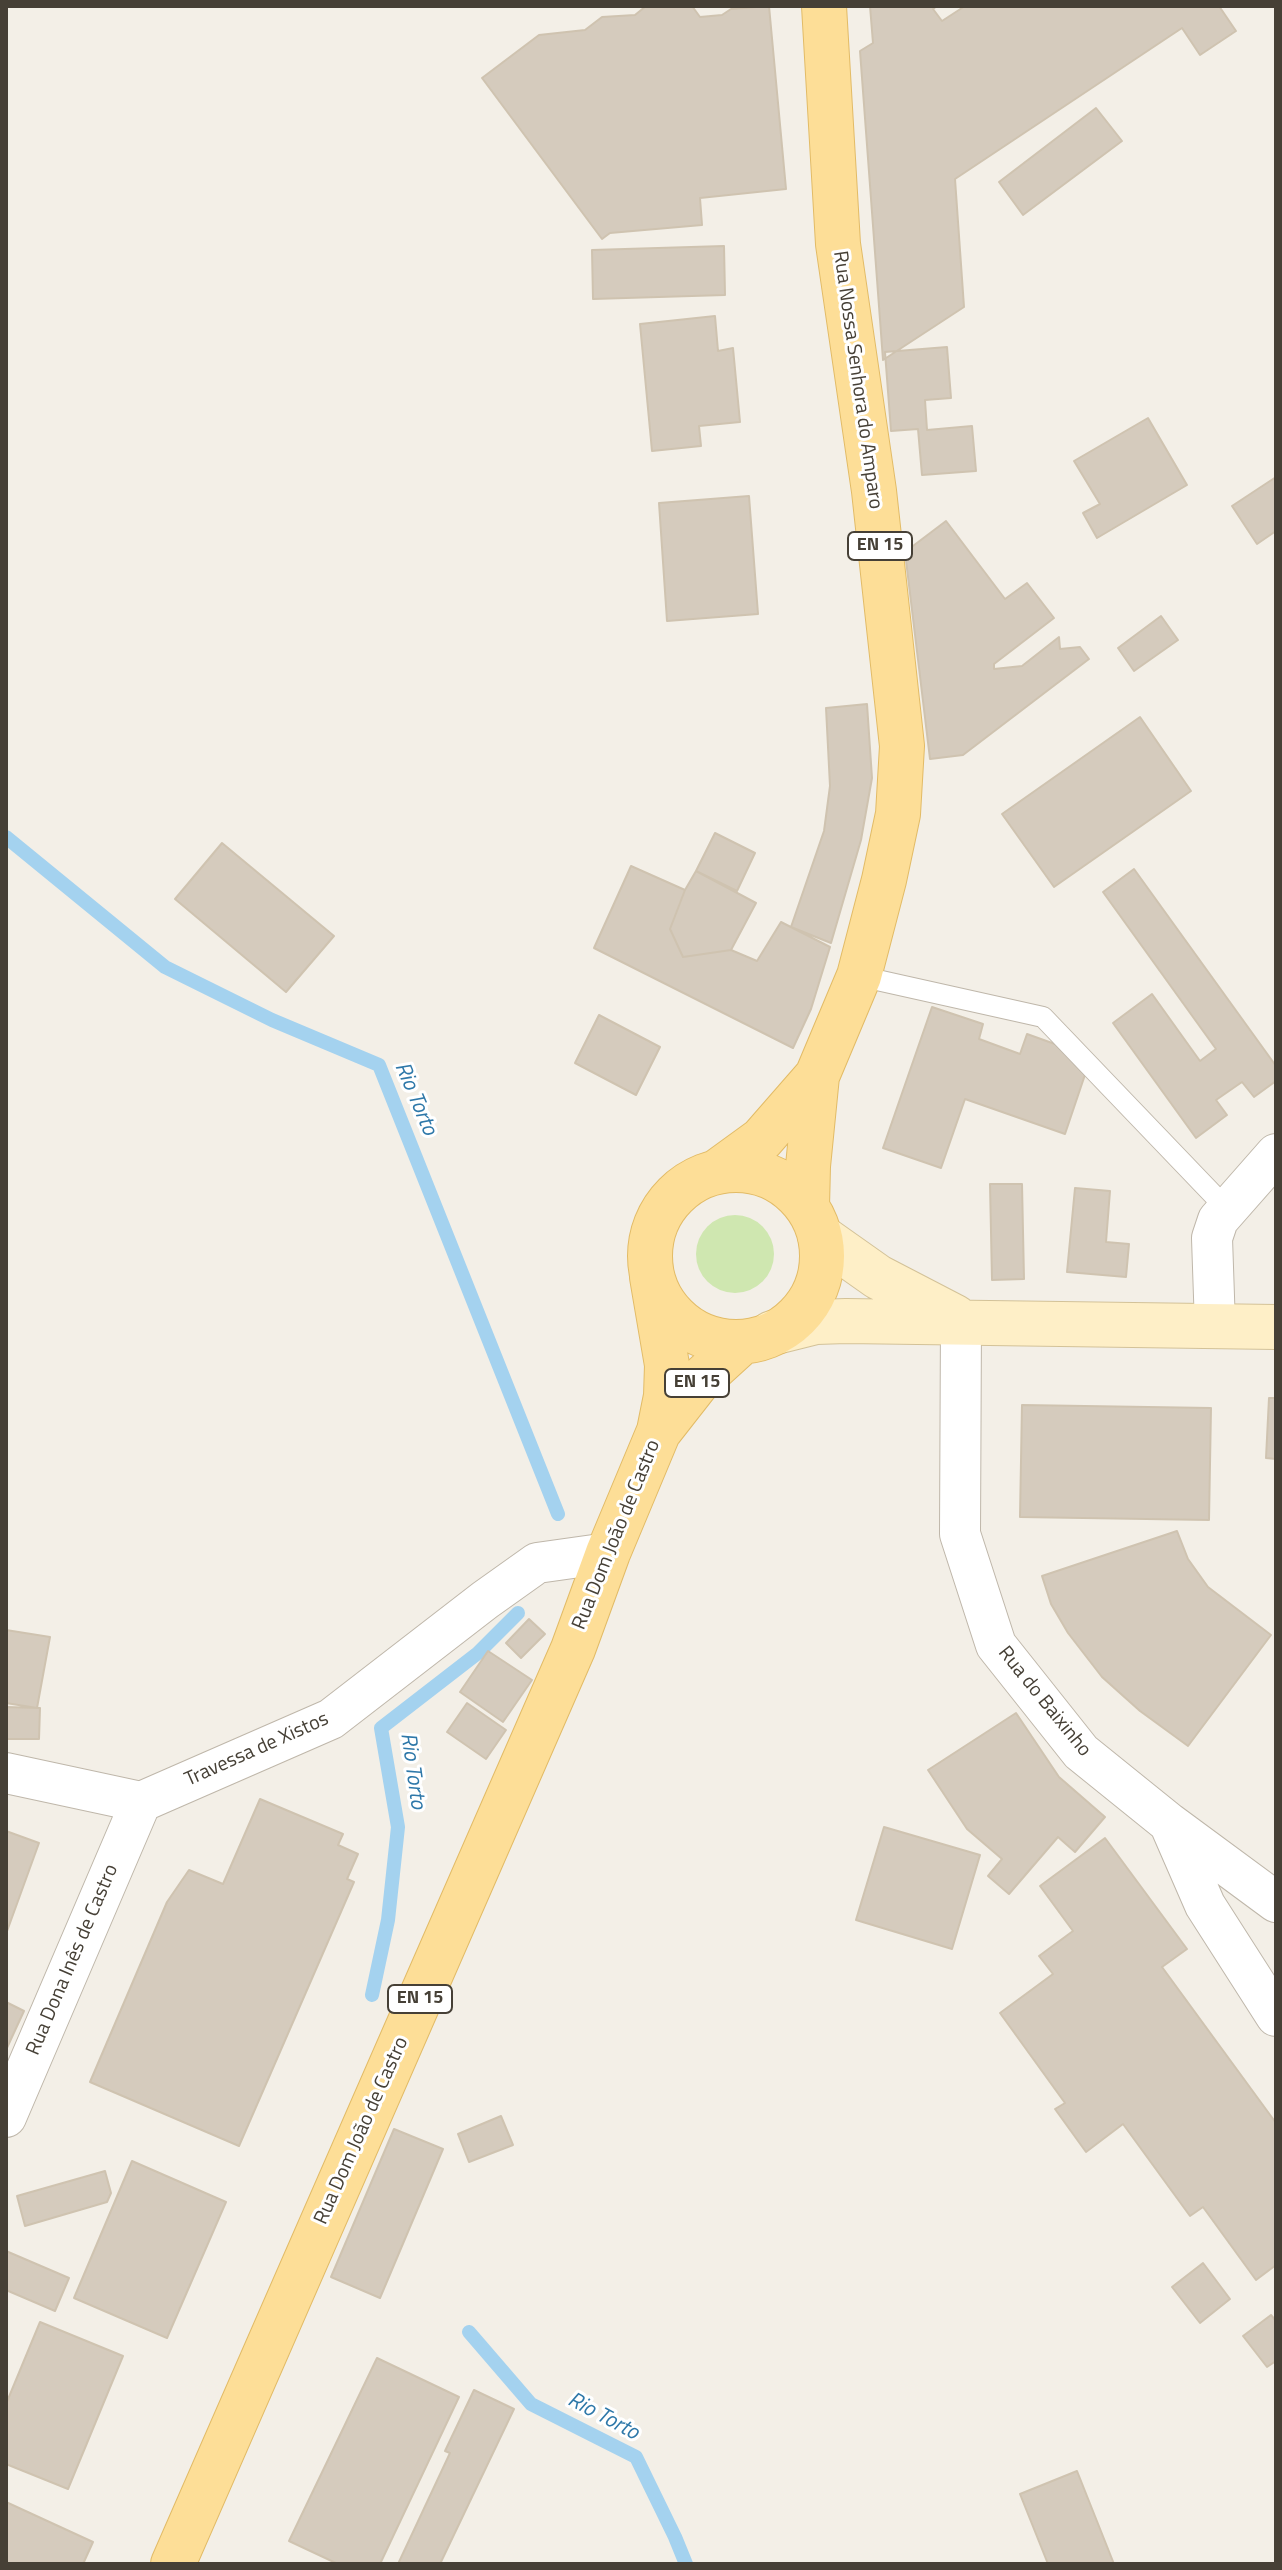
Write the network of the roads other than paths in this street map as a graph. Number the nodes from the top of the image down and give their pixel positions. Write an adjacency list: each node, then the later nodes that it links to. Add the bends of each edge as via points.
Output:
1 (824, 6): 2 (main road, Rua Nossa Senhora do Amparo / EN 15, via 838,244 874,491 902,746 898,814)
2 (859, 976): 3 (main road, Rua Nossa Senhora do Amparo / EN 15); 6 (lane, via 1043,1017)
3 (817, 1076): 5 (main road, Rua Nossa Senhora do Amparo / EN 15, via 762,1139); 7 (main road, Rua Nossa Senhora do Amparo, via 808,1166)
4 (1276, 1154): 6 (street)
5 (718, 1171): 7 (main road, via 746,1170 773,1177 796,1193); 8 (main road, via 693,1181 663,1210 649,1250)
6 (1227, 1209): 10 (street, via 1212,1238)
7 (814, 1221): 9 (main road, via 878,1277); 12 (main road, via 823,1257 811,1298 782,1329)
8 (652, 1277): 12 (main road, via 663,1303 681,1324 720,1341); 13 (main road, Rua Dom João de Castro, via 667,1365)
9 (961, 1320): 10 (main road); 12 (main road, via 816,1322); 17 (street, Rua do Baixinho, via 960,1534 996,1645 1081,1752)
10 (1215, 1326): 11 (main road)
11 (1276, 1327)
12 (757, 1338): 13 (main road, Rua Dom João de Castro / EN 15, via 697,1383)
13 (659, 1431): 14 (main road, Rua Dom João de Castro / EN 15)
14 (608, 1553): 16 (street, Travessa de Xistos, via 537,1563 331,1719); 21 (main road, Rua Dom João de Castro / EN 15, via 573,1649)
15 (6, 1773): 16 (street)
16 (141, 1802): 20 (street, Rua Dona Inês de Castro)
17 (1169, 1823): 18 (street, Rua do Baixinho); 19 (street, via 1205,1905)
18 (1276, 1902)
19 (1276, 2016)
20 (6, 2117)
21 (173, 2564)

